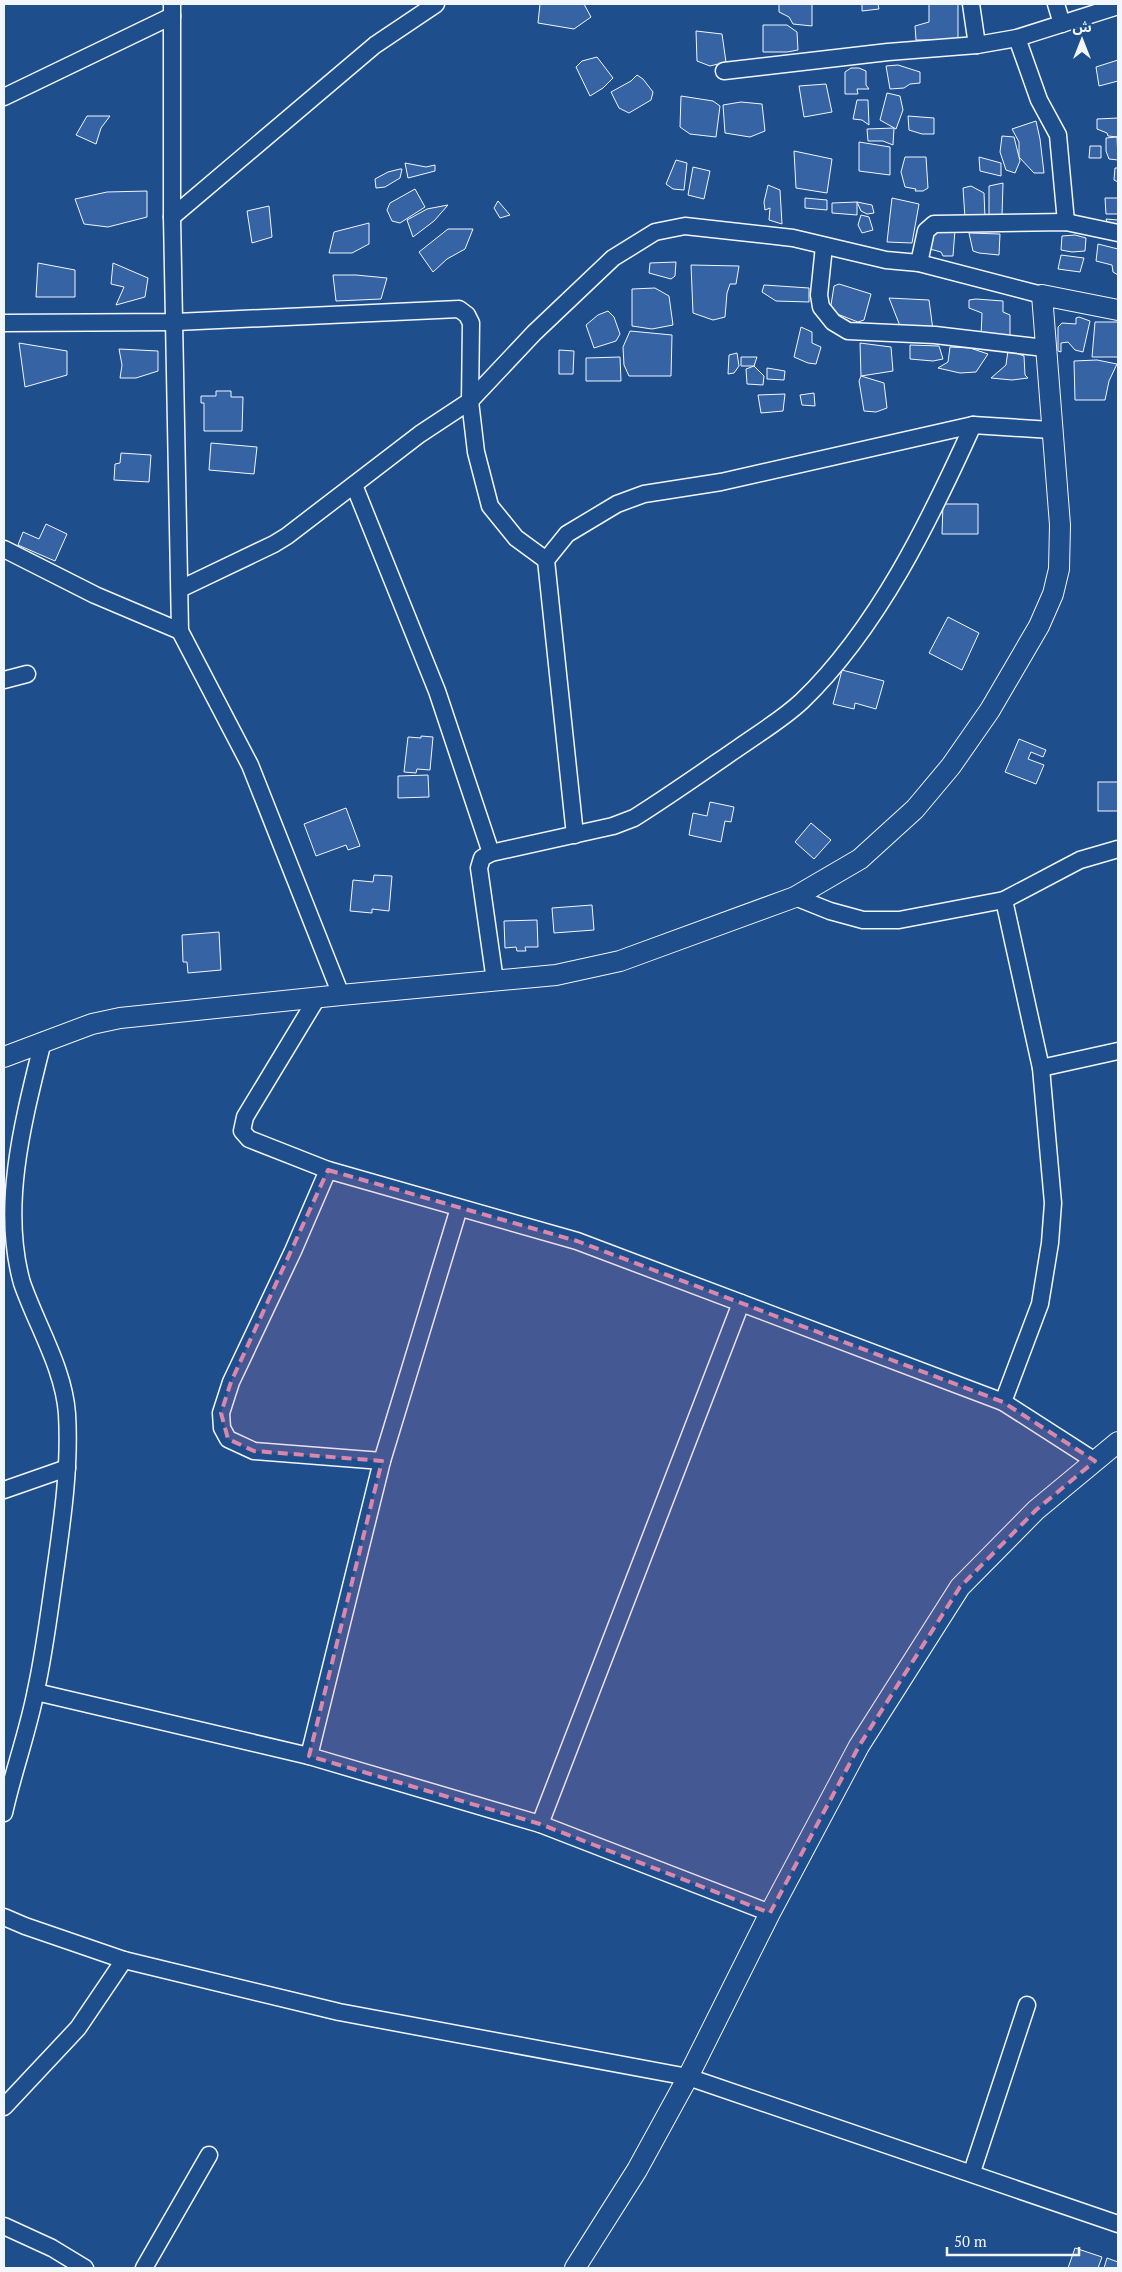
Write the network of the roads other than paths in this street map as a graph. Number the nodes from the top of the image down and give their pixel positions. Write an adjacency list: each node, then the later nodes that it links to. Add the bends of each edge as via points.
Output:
1 (436, 4): 11 (street, via 375,45)
2 (971, 4): 8 (street)
3 (1056, 4): 6 (street)
4 (1118, 6): 6 (street)
5 (172, 10): 10 (street); 11 (street)
6 (1062, 24): 7 (street)
7 (1017, 38): 8 (street); 12 (street, via 1039,100 1058,135)
8 (977, 45): 9 (street)
9 (724, 72)
10 (4, 96)
11 (172, 217): 18 (street)
12 (1066, 222): 13 (street); 15 (street, via 934,224 926,232)
13 (1118, 233)
14 (824, 246): 15 (street); 20 (street, via 819,295 821,307 833,322 848,331 935,335); 21 (street, via 793,238 685,226 655,232 613,258 534,333)
15 (919, 264): 16 (street)
16 (1042, 295): 17 (street); 20 (street)
17 (1118, 310)
18 (176, 322): 19 (street); 21 (street, via 459,309 467,314 471,323); 27 (street)
19 (4, 323)
20 (1044, 348): 23 (street)
21 (470, 401): 24 (street, via 420,434); 26 (street, via 476,452 490,506 516,538)
22 (973, 425): 23 (street); 26 (street, via 721,482 644,494 617,504 567,534); 31 (street, via 941,496 878,606 845,654 801,702 634,818)
23 (1051, 430): 34 (street, via 1058,483 1060,569 1039,626 984,718 951,766 915,809 860,859)
24 (354, 485): 27 (street, via 304,525 274,544); 33 (street, via 438,691)
25 (4, 549): 28 (street, via 95,595)
26 (546, 560): 31 (street)
27 (180, 589): 28 (street)
28 (180, 631): 37 (street, via 250,765)
29 (27, 674): 30 (street)
30 (4, 680)
31 (575, 835): 33 (street)
32 (1118, 849): 35 (street, via 1080,860)
33 (491, 853): 36 (street, via 482,858 479,868)
34 (795, 897): 35 (street, via 863,920 899,920); 36 (street, via 620,961 556,975)
35 (1004, 900): 42 (street)
36 (495, 981): 37 (street)
37 (341, 995): 38 (street)
38 (317, 998): 39 (street, via 120,1018); 43 (street, via 245,1117 242,1131 254,1142)
39 (43, 1041): 41 (street); 50 (street, via 22,1126 10,1212 11,1231 22,1282 66,1403)
40 (1118, 1052): 42 (street)
41 (4, 1057)
42 (1041, 1068): 46 (street, via 1053,1203 1050,1243 1040,1304)
43 (328, 1170): 44 (street); 49 (street, via 231,1382 220,1413 222,1428 228,1439 254,1451)
44 (459, 1208): 45 (street, via 577,1241); 49 (street)
45 (741, 1303): 46 (street); 55 (street)
46 (1002, 1402): 48 (street)
47 (1118, 1442): 48 (street)
48 (1094, 1461): 56 (street, via 1036,1510 960,1587 859,1746)
49 (382, 1462): 53 (street)
50 (67, 1468): 51 (street); 52 (street)
51 (4, 1490)
52 (36, 1692): 53 (street); 54 (street)
53 (309, 1756): 55 (street)
54 (4, 1809)
55 (540, 1824): 56 (street)
56 (770, 1913): 60 (street)
57 (4, 1917): 58 (street)
58 (124, 1960): 60 (street, via 339,2012); 61 (street, via 78,2028)
59 (1027, 2004): 63 (street)
60 (688, 2077): 63 (street); 68 (street, via 632,2178)
61 (4, 2108)
62 (209, 2154): 67 (street)
63 (972, 2172): 64 (street)
64 (1118, 2224)
65 (4, 2226): 66 (street, via 52,2248)
66 (85, 2268)
67 (144, 2268)
68 (575, 2268)

